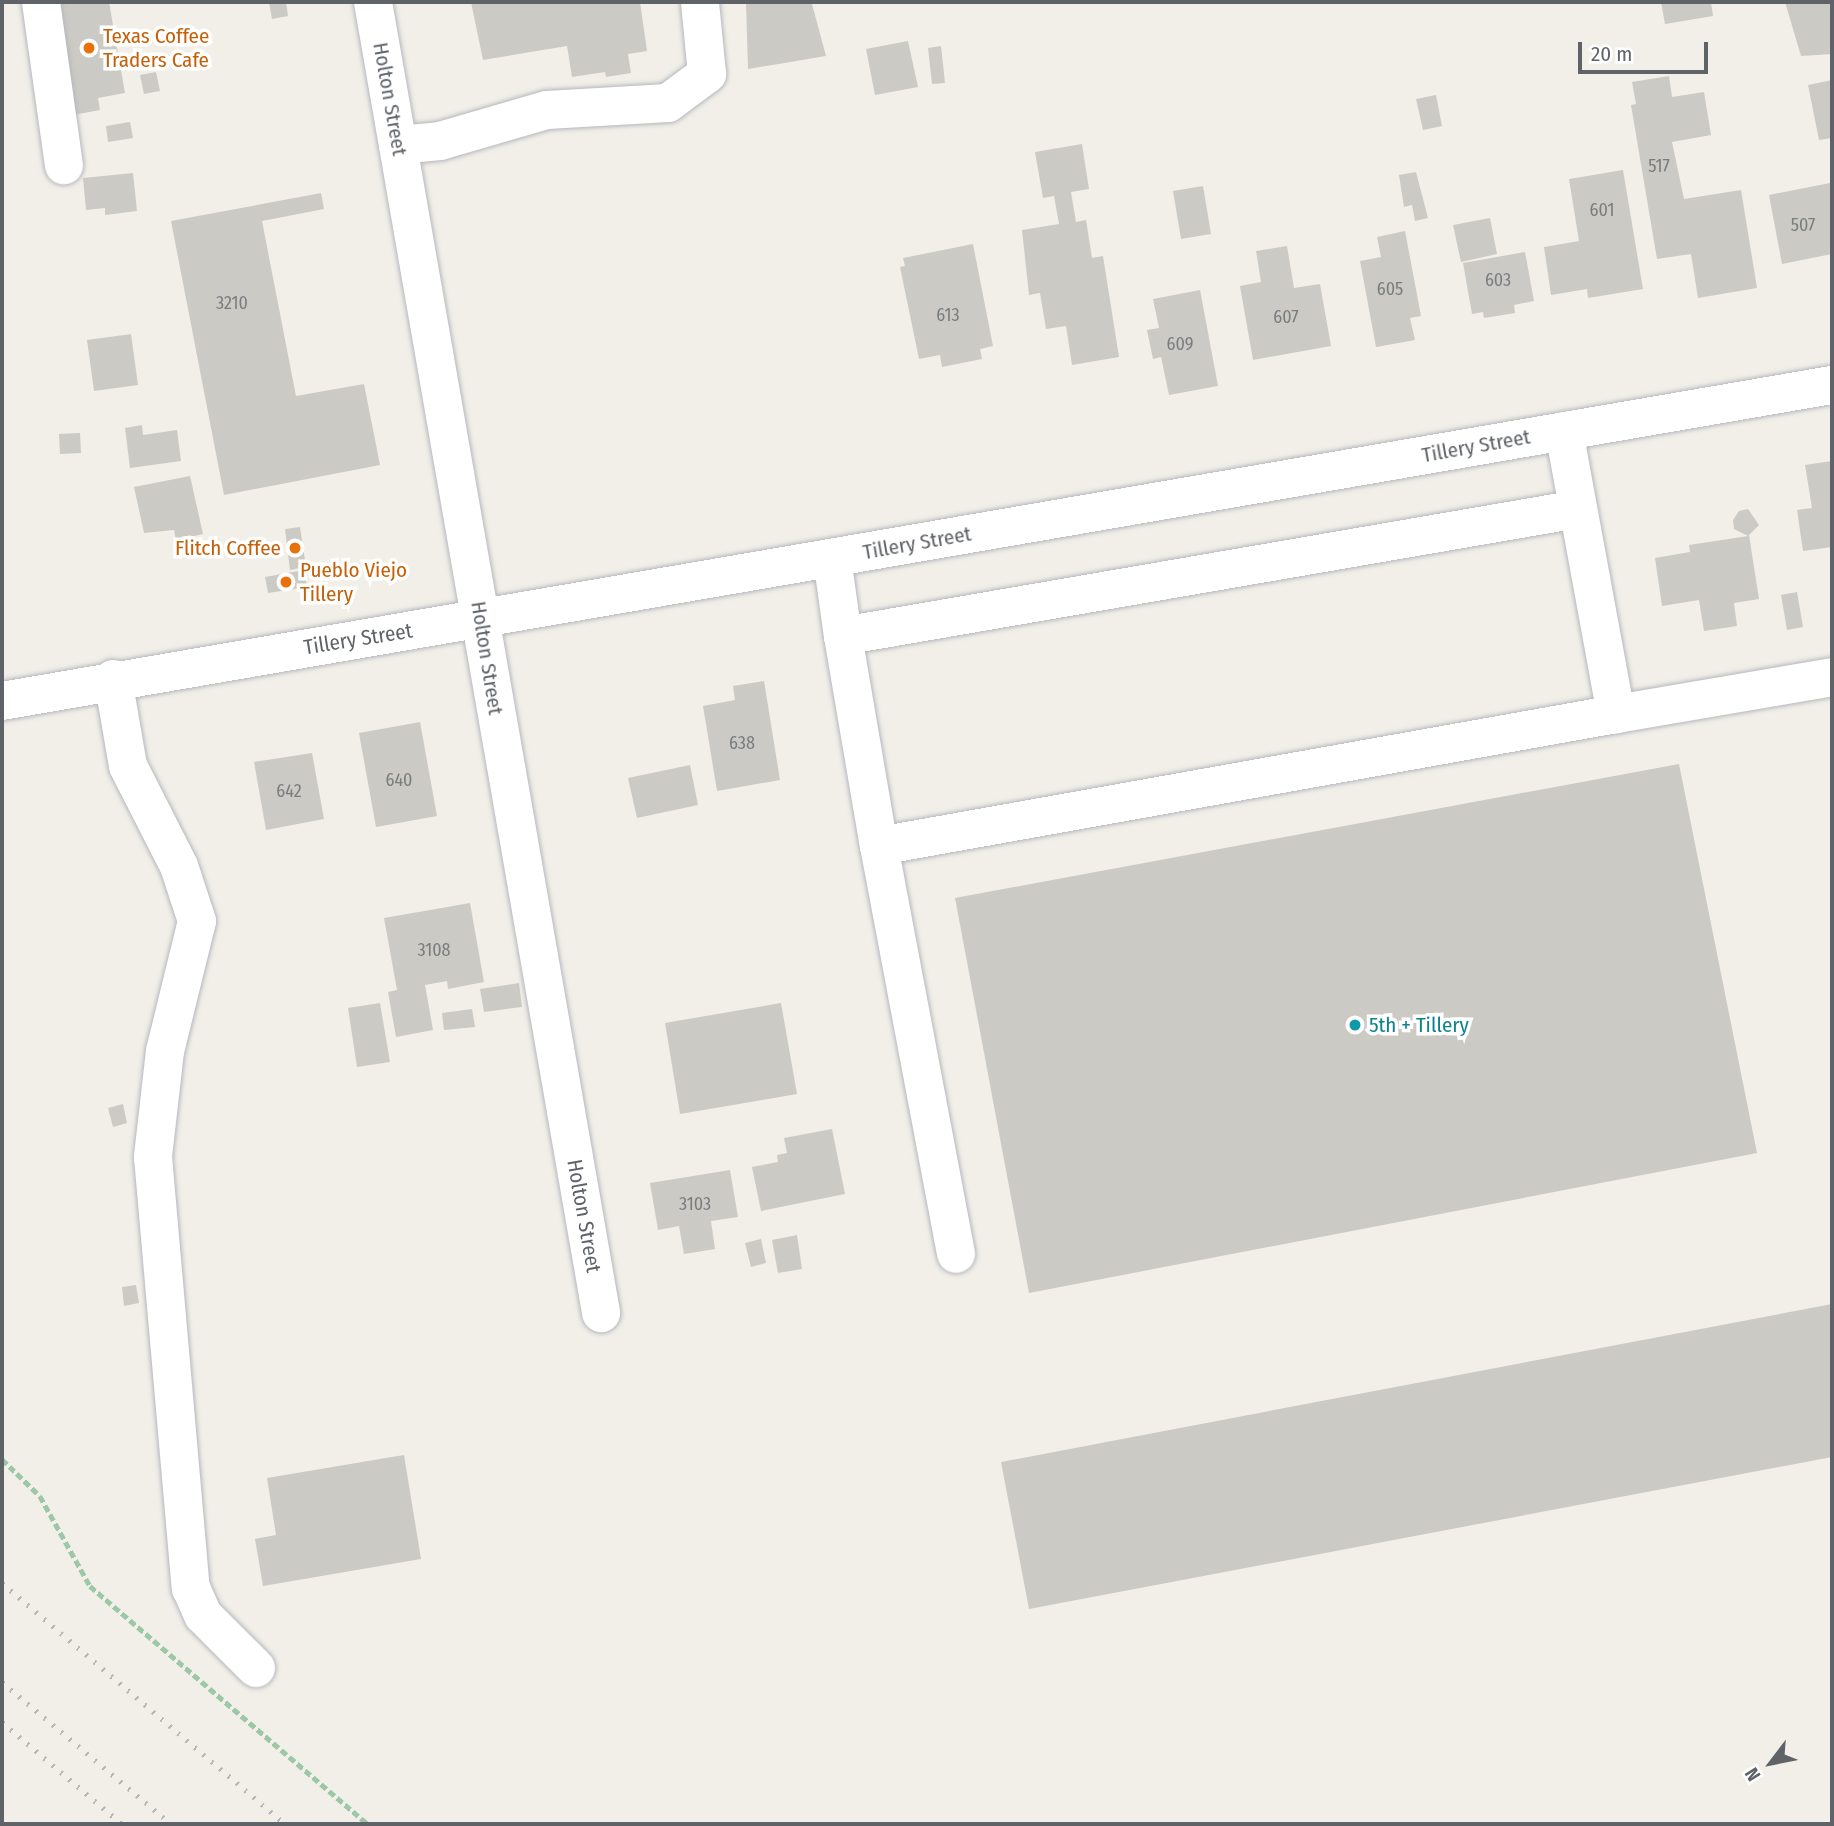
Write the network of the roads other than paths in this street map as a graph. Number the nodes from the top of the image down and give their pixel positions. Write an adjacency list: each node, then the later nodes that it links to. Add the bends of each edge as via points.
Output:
1 (41, 2): 5 (street)
2 (373, 2): 4 (street, Holton Street)
3 (700, 2): 4 (street, via 707,74 667,103 547,110 440,141)
4 (398, 145): 10 (street, Holton Street)
5 (64, 165)
6 (1832, 385): 7 (street, Tillery Street)
7 (1564, 431): 8 (street); 9 (street, Tillery Street)
8 (1578, 509): 11 (street); 15 (street)
9 (832, 558): 10 (street, Tillery Street); 11 (street)
10 (480, 619): 13 (street, Tillery Street); 18 (street, Holton Street)
11 (843, 636): 16 (street)
12 (1832, 677): 15 (street)
13 (113, 679): 14 (street, Tillery Street); 19 (street, via 128,766 178,866 197,921 165,1051 153,1157 191,1588 203,1615)
14 (2, 701)
15 (1616, 714): 16 (street)
16 (879, 846): 17 (street)
17 (956, 1254)
18 (601, 1314)
19 (256, 1668)

